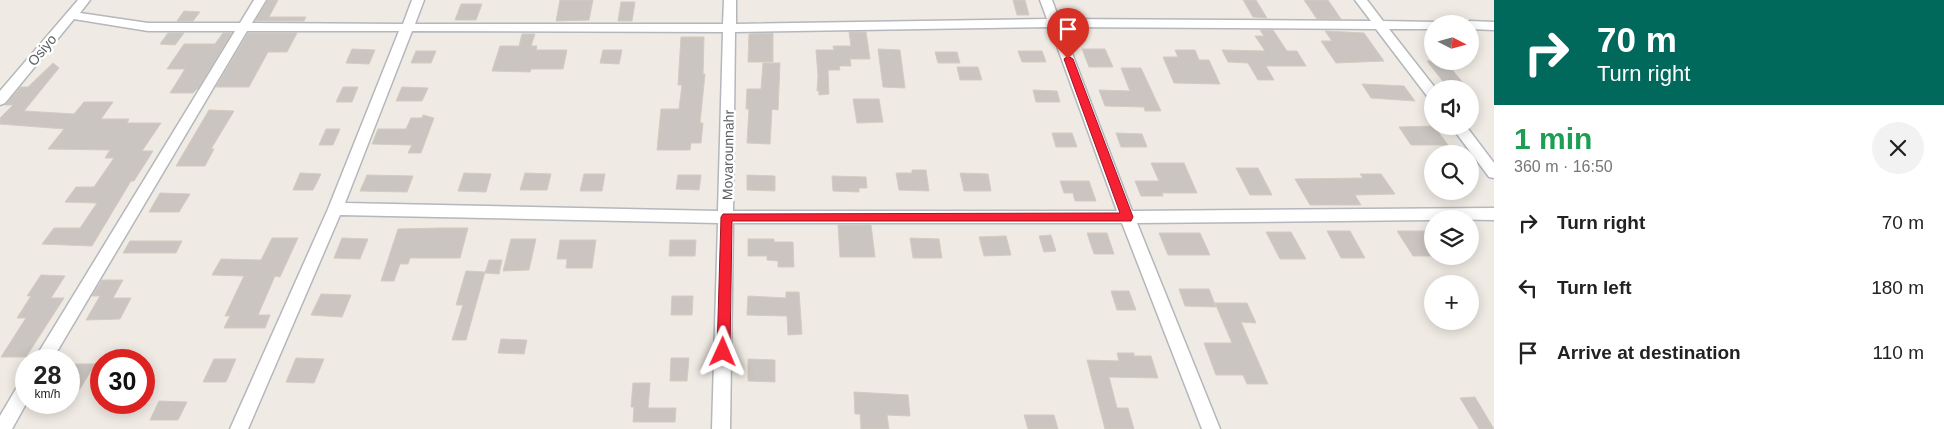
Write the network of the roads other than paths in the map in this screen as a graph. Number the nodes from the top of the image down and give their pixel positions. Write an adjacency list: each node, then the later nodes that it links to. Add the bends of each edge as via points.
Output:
1 (84, 0): 7 (street, Osiyo)
2 (260, 0): 13 (street)
3 (418, 0): 14 (street)
4 (730, 0): 15 (street, Movarounnahr)
5 (1046, 0): 8 (street)
6 (1361, 0): 9 (street)
7 (71, 16): 13 (street, via 148,27); 17 (street, Osiyo)
8 (1055, 24): 9 (street); 15 (street); 23 (street)
9 (1380, 24): 10 (street); 16 (street)
10 (1424, 25)
11 (1479, 25): 12 (street)
12 (1494, 26)
13 (243, 27): 14 (street); 24 (street)
14 (407, 27): 15 (street); 20 (street)
15 (730, 28): 22 (street, Movarounnahr)
16 (1424, 82)
17 (0, 100)
18 (1465, 135): 19 (street)
19 (1494, 173)
20 (335, 209): 22 (street); 27 (street)
21 (1494, 214): 23 (street)
22 (727, 217): 23 (street); 28 (street, Movarounnahr)
23 (1127, 217): 29 (street)
24 (50, 349)
25 (15, 407): 26 (street)
26 (2, 429)
27 (239, 429)
28 (721, 429)
29 (1211, 429)

